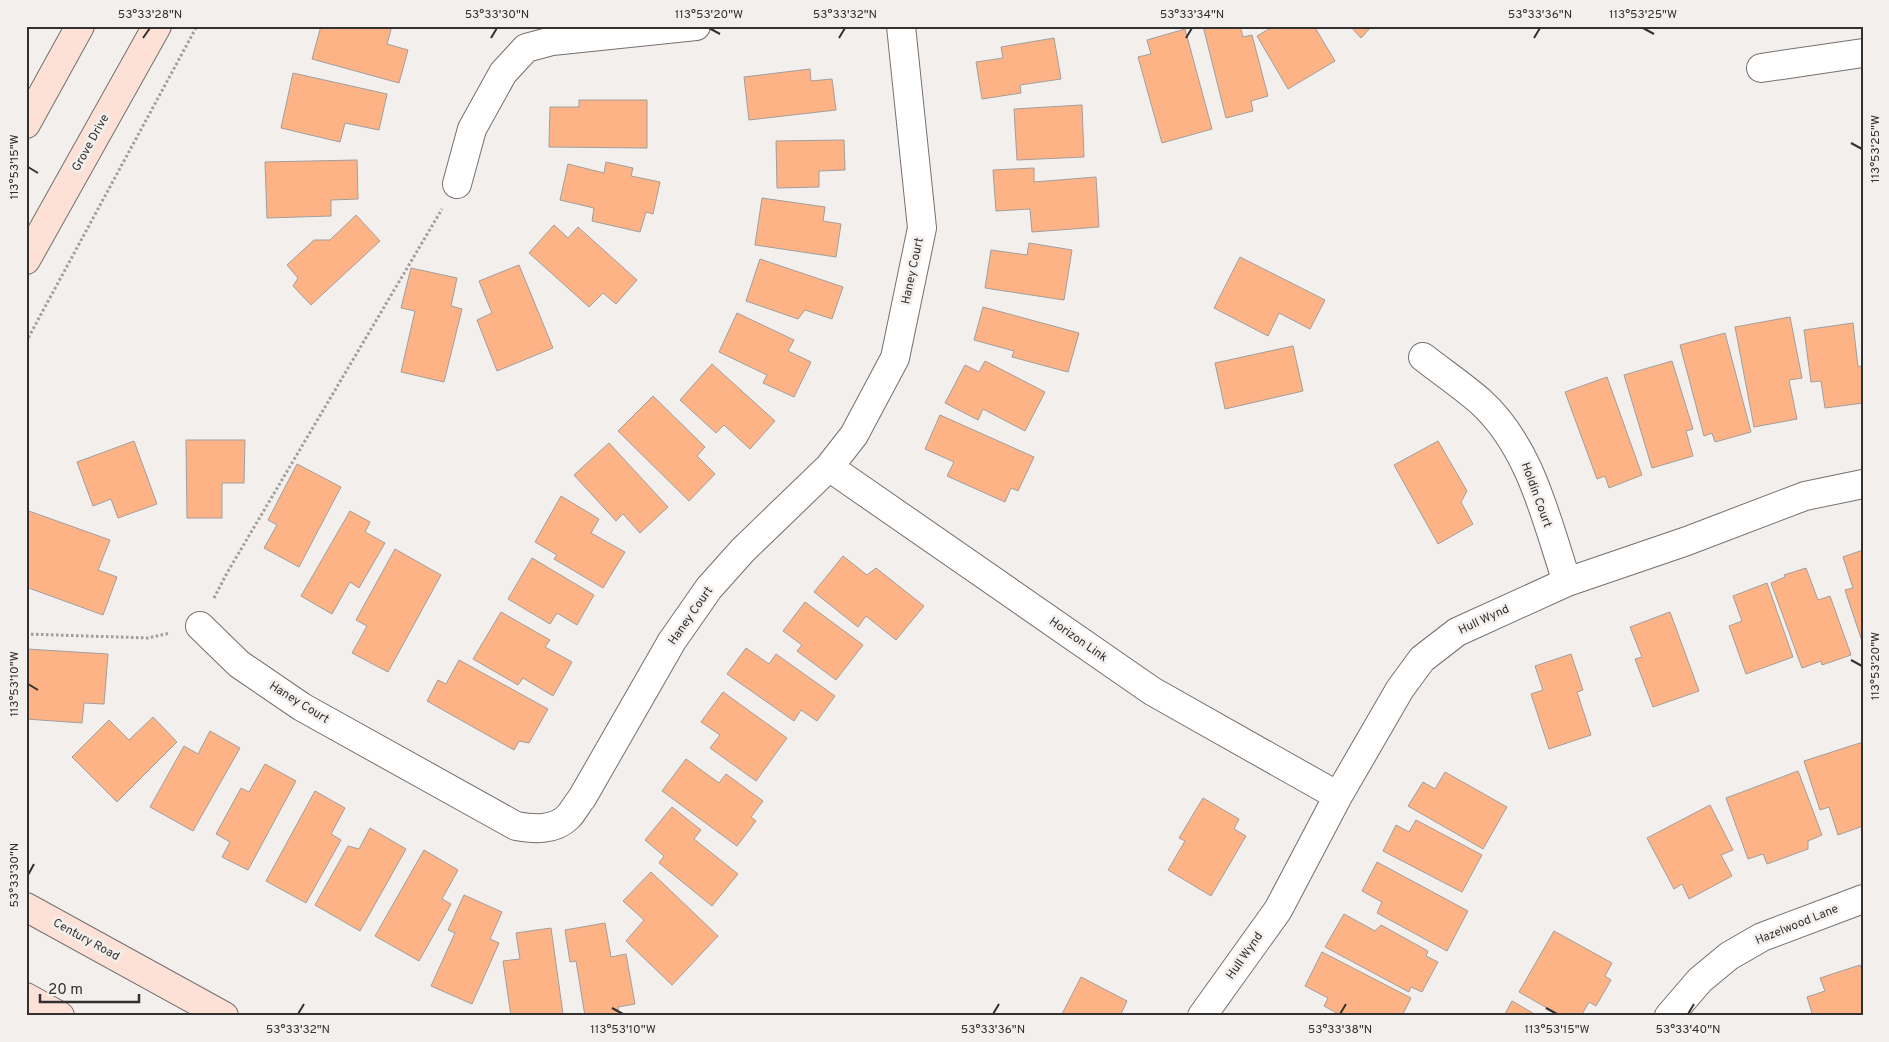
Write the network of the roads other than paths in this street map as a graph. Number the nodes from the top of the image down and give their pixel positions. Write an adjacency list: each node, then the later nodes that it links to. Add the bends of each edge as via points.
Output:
1 (80, 26): 7 (main road)
2 (156, 26): 9 (main road, Grove Drive)
3 (696, 26): 8 (street, via 552,40 526,48 503,73 472,129)
4 (901, 26): 11 (street, Haney Court, via 922,228 895,358 854,435)
5 (1863, 53): 6 (street)
6 (1761, 68)
7 (26, 124)
8 (456, 184)
9 (26, 260)
10 (1423, 357): 13 (street, Holdin Court, via 1481,402 1507,431 1528,468)
11 (829, 467): 14 (street, Haney Court, via 743,550 709,588 672,641 582,798 567,818 548,828 516,826 302,707 239,664); 15 (street, Horizon Link, via 1152,691)
12 (1863, 484): 13 (street, Hull Wynd, via 1805,496)
13 (1566, 582): 15 (street, Hull Wynd, via 1457,632 1422,659 1400,689)
14 (200, 626)
15 (1338, 796): 21 (street, Hull Wynd, via 1278,910)
16 (1863, 899): 22 (street, Hazelwood Lane, via 1762,937 1729,956 1700,980)
17 (26, 907): 20 (main road, Century Road)
18 (26, 997): 19 (main road)
19 (60, 1016)
20 (224, 1016)
21 (1202, 1016)
22 (1669, 1016)

